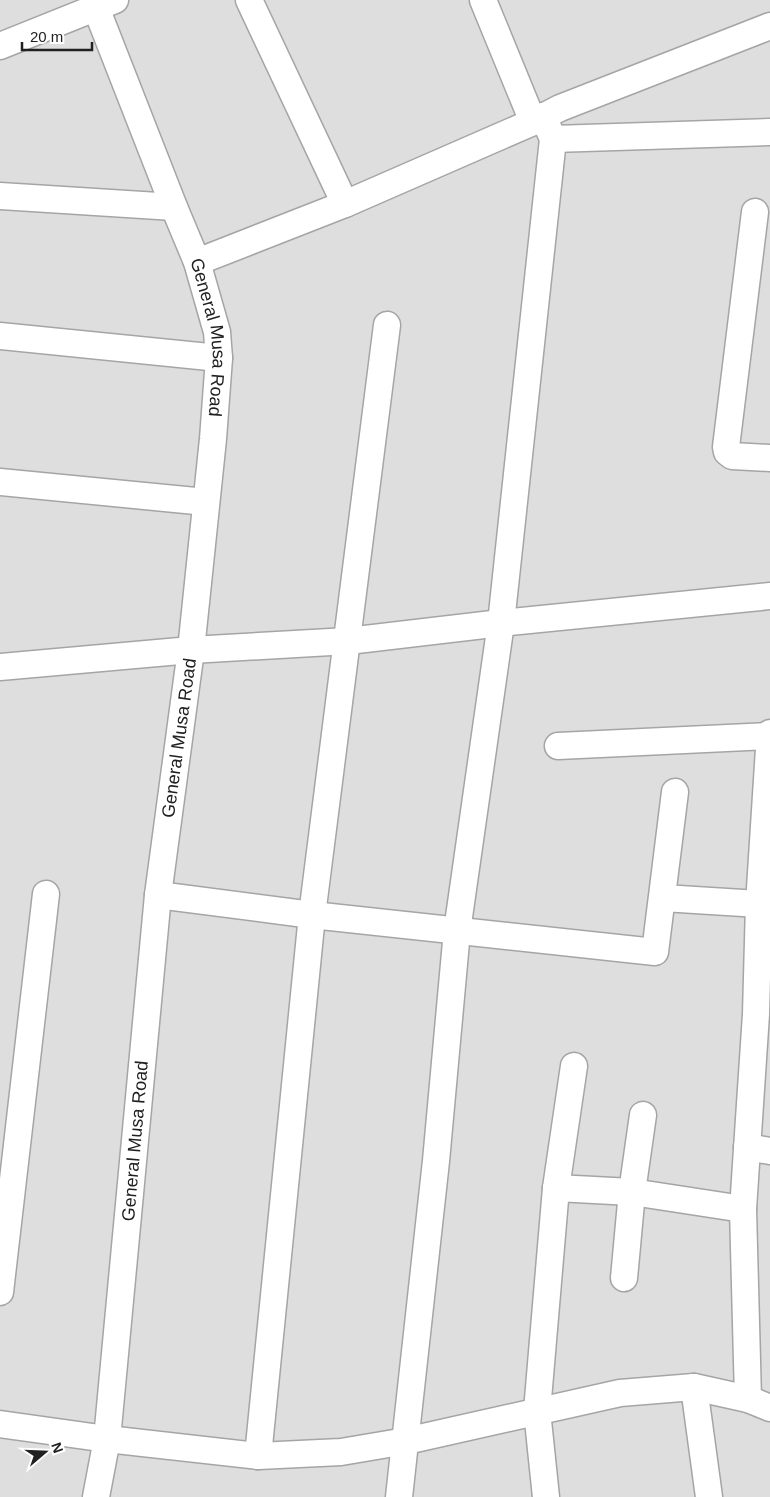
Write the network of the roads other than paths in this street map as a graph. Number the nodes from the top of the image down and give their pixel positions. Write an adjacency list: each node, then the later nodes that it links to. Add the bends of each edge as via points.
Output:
1 (249, 0): 9 (street)
2 (483, 0): 6 (street)
3 (101, 3): 5 (street); 10 (street, General Musa Road)
4 (770, 26): 6 (street)
5 (0, 46)
6 (543, 126): 7 (street); 9 (street); 20 (street)
7 (770, 132)
8 (0, 196): 10 (street)
9 (345, 204): 12 (street)
10 (174, 207): 12 (street, General Musa Road)
11 (755, 212): 16 (street, via 726,447 732,456)
12 (197, 262): 15 (street, General Musa Road, via 217,332)
13 (387, 325): 21 (street)
14 (0, 336): 15 (street)
15 (219, 358): 18 (street, General Musa Road)
16 (770, 458)
17 (0, 482): 18 (street)
18 (206, 502): 22 (street, General Musa Road)
19 (770, 596): 20 (street)
20 (501, 623): 21 (street); 33 (street)
21 (348, 641): 22 (street); 32 (street)
22 (191, 650): 23 (street); 29 (street, General Musa Road)
23 (0, 666)
24 (770, 734): 25 (street); 27 (street)
25 (558, 746)
26 (675, 792): 30 (street)
27 (767, 835): 31 (street)
28 (46, 894): 43 (street)
29 (158, 895): 32 (street); 48 (street, General Musa Road)
30 (663, 898): 31 (street); 33 (street, via 655,952)
31 (759, 904): 34 (street)
32 (312, 915): 33 (street); 50 (street)
33 (457, 931): 49 (street)
34 (764, 959): 35 (street)
35 (763, 1015): 38 (street)
36 (574, 1066): 39 (street)
37 (644, 1115): 40 (street)
38 (759, 1149): 41 (street)
39 (556, 1188): 40 (street); 46 (street)
40 (632, 1192): 41 (street); 42 (street)
41 (743, 1208): 45 (street)
42 (624, 1278)
43 (0, 1292)
44 (694, 1387): 45 (street); 46 (street, via 620,1393); 54 (street)
45 (759, 1404)
46 (537, 1411): 49 (street); 53 (street)
47 (0, 1424): 48 (street)
48 (107, 1439): 50 (street); 51 (street, General Musa Road)
49 (406, 1441): 50 (street, via 341,1452); 52 (street)
50 (258, 1456)
51 (96, 1497)
52 (399, 1497)
53 (546, 1497)
54 (709, 1497)

